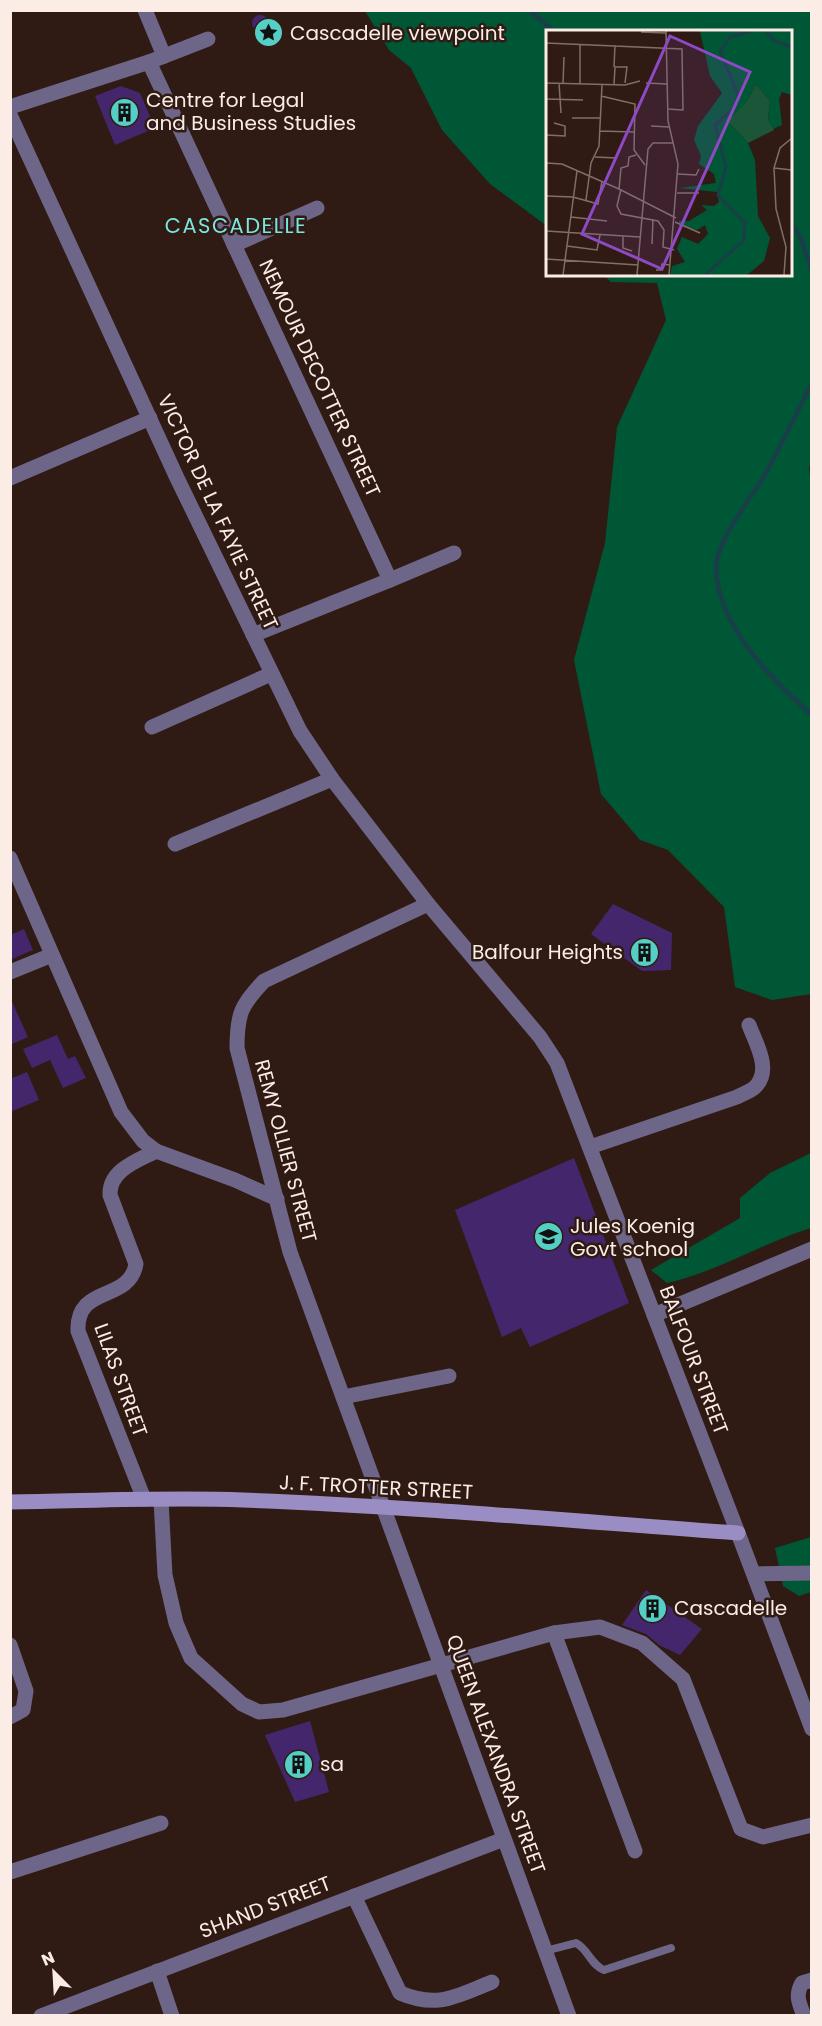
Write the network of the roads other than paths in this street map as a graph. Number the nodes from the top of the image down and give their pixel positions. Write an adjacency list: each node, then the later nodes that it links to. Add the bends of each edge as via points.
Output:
1 (145, 10): 3 (street)
2 (207, 39): 3 (street)
3 (164, 56): 4 (street)
4 (148, 62): 5 (street); 8 (street, NEMOUR DECOTTER STREET)
5 (10, 107)
6 (10, 115): 9 (street, VICTOR DE LA FAYIE STREET)
7 (317, 208): 8 (street)
8 (234, 245): 12 (street, NEMOUR DECOTTER STREET)
9 (150, 418): 10 (street); 13 (street, VICTOR DE LA FAYIE STREET)
10 (10, 478)
11 (454, 553): 12 (street)
12 (390, 580): 13 (street)
13 (253, 635): 14 (street, VICTOR DE LA FAYIE STREET)
14 (272, 674): 15 (street); 16 (street, VICTOR DE LA FAYIE STREET, via 300,731)
15 (152, 727)
16 (332, 779): 17 (street); 19 (street, VICTOR DE LA FAYIE STREET)
17 (175, 844)
18 (10, 858): 20 (street)
19 (428, 904): 23 (street, BALFOUR STREET, via 540,1037 557,1063); 25 (street, REMY OLLIER STREET, via 264,981 246,1000 237,1023 237,1048)
20 (52, 955): 21 (street); 24 (street, via 121,1112)
21 (10, 972)
22 (749, 1025): 23 (street, via 763,1063 763,1077 754,1089)
23 (590, 1148): 27 (street, BALFOUR STREET)
24 (156, 1151): 25 (street); 30 (street, LILAS STREET, via 119,1171 110,1186 136,1264 134,1273 121,1286 88,1301 78,1320 78,1331)
25 (277, 1199): 29 (street, REMY OLLIER STREET, via 290,1252)
26 (812, 1249): 27 (street)
27 (654, 1315): 34 (street, BALFOUR STREET)
28 (449, 1376): 29 (street)
29 (344, 1397): 33 (street, REMY OLLIER STREET)
30 (144, 1499): 31 (street, J. F. TROTTER STREET); 32 (street, J. F. TROTTER STREET)
31 (161, 1500): 33 (street, J. F. TROTTER STREET); 39 (street, via 165,1575 176,1623 191,1658 242,1704 259,1712 283,1710)
32 (10, 1502)
33 (384, 1506): 34 (street, J. F. TROTTER STREET); 39 (street, QUEEN ALEXANDRA STREET)
34 (738, 1533): 36 (street, BALFOUR STREET)
35 (812, 1573): 36 (street)
36 (754, 1574): 41 (street, BALFOUR STREET)
37 (554, 1633): 39 (street); 43 (street, via 600,1627 642,1643 683,1679 741,1829 764,1837); 45 (street)
38 (10, 1645): 40 (street, via 26,1691)
39 (442, 1664): 44 (street, QUEEN ALEXANDRA STREET)
40 (17, 1714)
41 (812, 1729)
42 (161, 1823): 46 (street)
43 (812, 1825)
44 (504, 1839): 47 (street, SHAND STREET); 49 (street, QUEEN ALEXANDRA STREET)
45 (635, 1851)
46 (10, 1872)
47 (354, 1896): 50 (street, SHAND STREET); 52 (street, via 400,1993 416,2000 442,2001)
48 (670, 1948): 49 (lane, via 604,1970 576,1943)
49 (545, 1951): 55 (street, QUEEN ALEXANDRA STREET)
50 (157, 1971): 53 (street, SHAND STREET); 54 (street)
51 (812, 1980): 56 (street, via 802,1983 798,1990)
52 (492, 1982)
53 (41, 2016)
54 (172, 2016)
55 (569, 2016)
56 (804, 2016)

